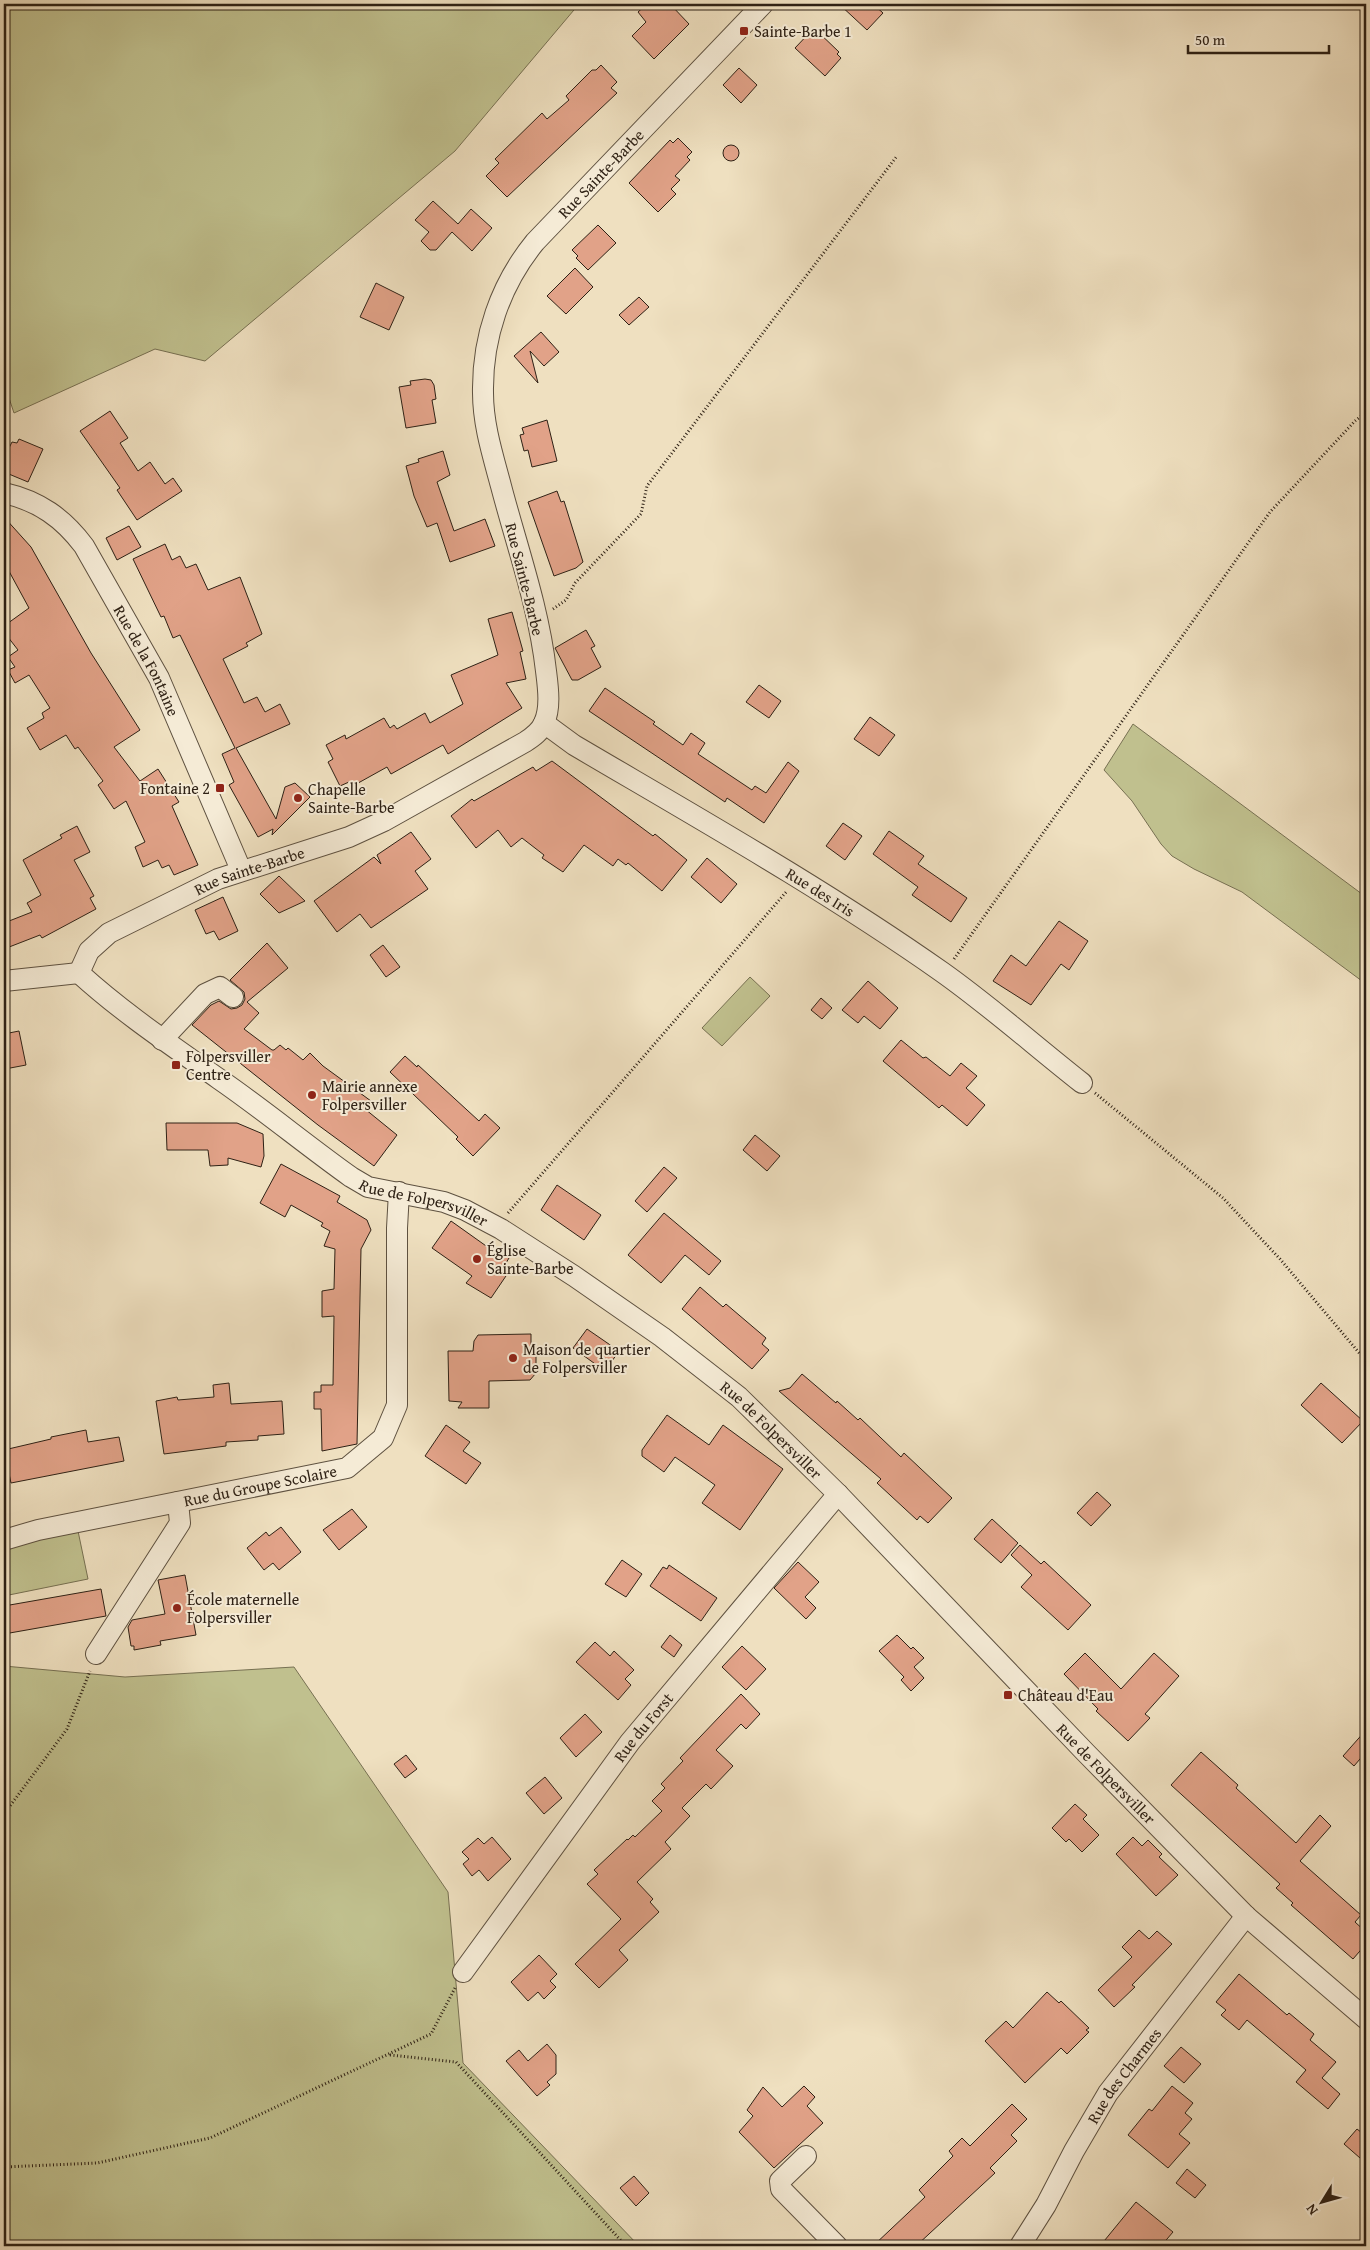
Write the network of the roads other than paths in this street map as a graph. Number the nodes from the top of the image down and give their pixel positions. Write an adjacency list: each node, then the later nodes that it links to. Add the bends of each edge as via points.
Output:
1 (763, 4): 3 (street, Rue Sainte-Barbe, via 534,242 510,277 494,316 484,359 483,394 488,437 536,615 548,689)
2 (4, 493): 4 (street, Rue de la Fontaine, via 58,516 84,546 163,686)
3 (544, 723): 4 (street, Rue Sainte-Barbe, via 525,742 384,821 349,837); 9 (street, Rue des Iris, via 574,745 799,878 944,974)
4 (241, 870): 5 (street, Rue Sainte-Barbe, via 198,888 109,934 89,951)
5 (79, 973): 6 (street); 8 (street, Rue de Folpersviller)
6 (4, 981)
7 (233, 997): 8 (street, via 220,987 205,994)
8 (162, 1040): 10 (street, Rue de Folpersviller, via 350,1177 368,1186)
9 (1082, 1083)
10 (399, 1192): 11 (street, Rue de Folpersviller, via 465,1210 574,1276 705,1370); 12 (street, Rue du Groupe Scolaire, via 397,1405 382,1438 347,1468)
11 (838, 1494): 15 (street, Rue de Folpersviller); 16 (street, Rue du Forst, via 630,1742)
12 (178, 1502): 13 (street, Rue du Groupe Scolaire, via 38,1530); 14 (street, via 180,1523)
13 (4, 1540)
14 (96, 1654)
15 (1246, 1916): 17 (street, Rue de Folpersviller); 20 (street, Rue des Charmes, via 1108,2094)
16 (464, 1972)
17 (1366, 2019)
18 (806, 2156): 19 (street, via 780,2181 781,2189)
19 (837, 2246)
20 (1020, 2246)

